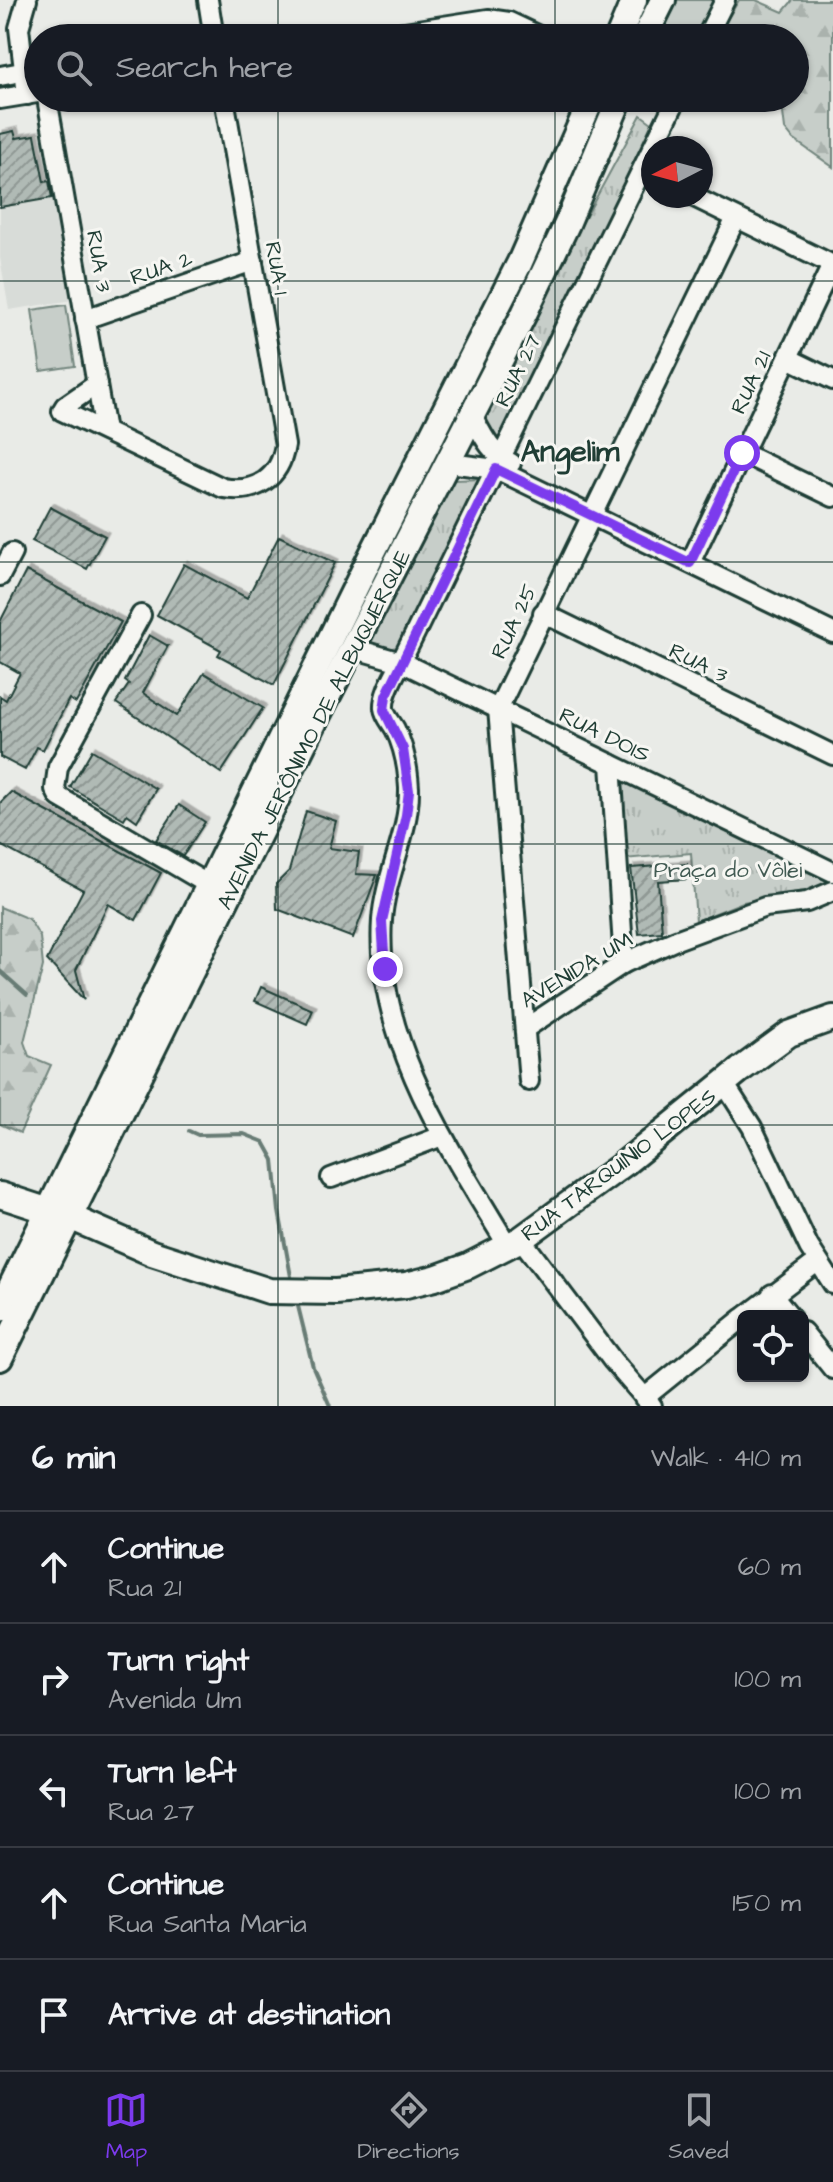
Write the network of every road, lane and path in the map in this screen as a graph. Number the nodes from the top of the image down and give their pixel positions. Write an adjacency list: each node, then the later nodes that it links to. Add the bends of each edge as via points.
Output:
1 (27, 0): 10 (street, via 19,28)
2 (208, 0): 5 (street)
3 (663, 0): 8 (main road)
4 (725, 0): 9 (street)
5 (212, 24)
6 (456, 24): 7 (street, via 488,19)
7 (513, 24)
8 (651, 24)
9 (713, 24)
10 (24, 46)
11 (24, 71): 12 (street)
12 (0, 76)
13 (24, 95): 14 (street)
14 (0, 99)
15 (49, 112): 27 (street, RUA 3)
16 (226, 112): 24 (street, RUA 1)
17 (583, 112): 25 (main road, AVENIDA JERÔNIMO DE ALBUQUERQUE)
18 (614, 112): 31 (main road, AVENIDA JERÔNIMO DE ALBUQUERQUE, via 556,250)
19 (671, 112): 20 (street, RUA 27)
20 (662, 136)
21 (641, 186): 35 (street, RUA 27)
22 (713, 206): 23 (street)
23 (736, 218): 26 (street); 37 (street, RUA 25)
24 (253, 261): 27 (street, RUA 2); 32 (street, RUA 1, via 285,445 280,466 268,480 251,488 223,488)
25 (520, 262): 34 (main road, via 509,304 444,442 443,456); 51 (main road, AVENIDA JERÔNIMO DE ALBUQUERQUE)
26 (833, 265): 28 (street, RUA 21)
27 (85, 319): 30 (street, RUA 3)
28 (788, 358): 29 (street); 33 (street, RUA 21)
29 (833, 380)
30 (97, 384): 32 (street, RUA 3); 32 (street, via 62,411)
31 (473, 417): 34 (main road, AVENIDA JERÔNIMO DE ALBUQUERQUE); 35 (street)
32 (105, 431)
33 (742, 453): 36 (street); 39 (street, RUA 21)
34 (449, 463): 35 (street); 45 (main road, AVENIDA JERÔNIMO DE ALBUQUERQUE)
35 (498, 464): 37 (street); 46 (street, RUA 27)
36 (833, 497)
37 (594, 510): 39 (street); 41 (street, RUA 25)
38 (12, 553): 40 (street)
39 (692, 558): 43 (street); 44 (street)
40 (0, 576)
41 (543, 613): 47 (street, RUA 25); 48 (street, RUA 3)
42 (141, 615): 51 (street, via 58,767 55,789 59,797)
43 (833, 621)
44 (833, 633)
45 (352, 648): 46 (street, RUA DOIS); 61 (main road, AVENIDA JERÔNIMO DE ALBUQUERQUE)
46 (401, 662): 47 (street, RUA DOIS); 58 (street, RUA 27, via 384,710 403,749 409,791 382,921 385,969 411,1070)
47 (498, 709): 49 (street, RUA DOIS); 55 (street)
48 (833, 755)
49 (611, 764): 50 (street, RUA DOIS); 53 (street)
50 (833, 872)
51 (209, 885): 61 (main road, AVENIDA JERÔNIMO DE ALBUQUERQUE)
52 (833, 891): 53 (street, AVENIDA UM, via 807,902 765,907)
53 (624, 963): 55 (street, AVENIDA UM)
54 (833, 1018): 57 (main road, RUA TARQUINIO LOPES, via 789,1034)
55 (526, 1028): 56 (street)
56 (529, 1081)
57 (724, 1083): 62 (main road, RUA TARQUINIO LOPES, via 625,1163); 63 (street, via 752,1127)
58 (442, 1136): 59 (street); 62 (street, RUA 27)
59 (331, 1178)
60 (0, 1195): 61 (main road, RUA TARQUINIO LOPES)
61 (59, 1214): 62 (main road, RUA TARQUINIO LOPES, via 152,1253 269,1291 294,1293 406,1285 468,1266); 66 (main road, AVENIDA JERÔNIMO DE ALBUQUERQUE); 71 (main road, AVENIDA JERÔNIMO DE ALBUQUERQUE)
62 (514, 1242): 73 (street, RUA 27)
63 (817, 1262): 64 (street); 65 (street)
64 (833, 1284)
65 (772, 1294): 67 (street); 68 (street)
66 (0, 1309)
67 (753, 1310)
68 (785, 1310)
69 (737, 1323): 73 (street)
70 (809, 1339): 72 (street)
71 (0, 1358)
72 (833, 1369)
73 (648, 1402)

